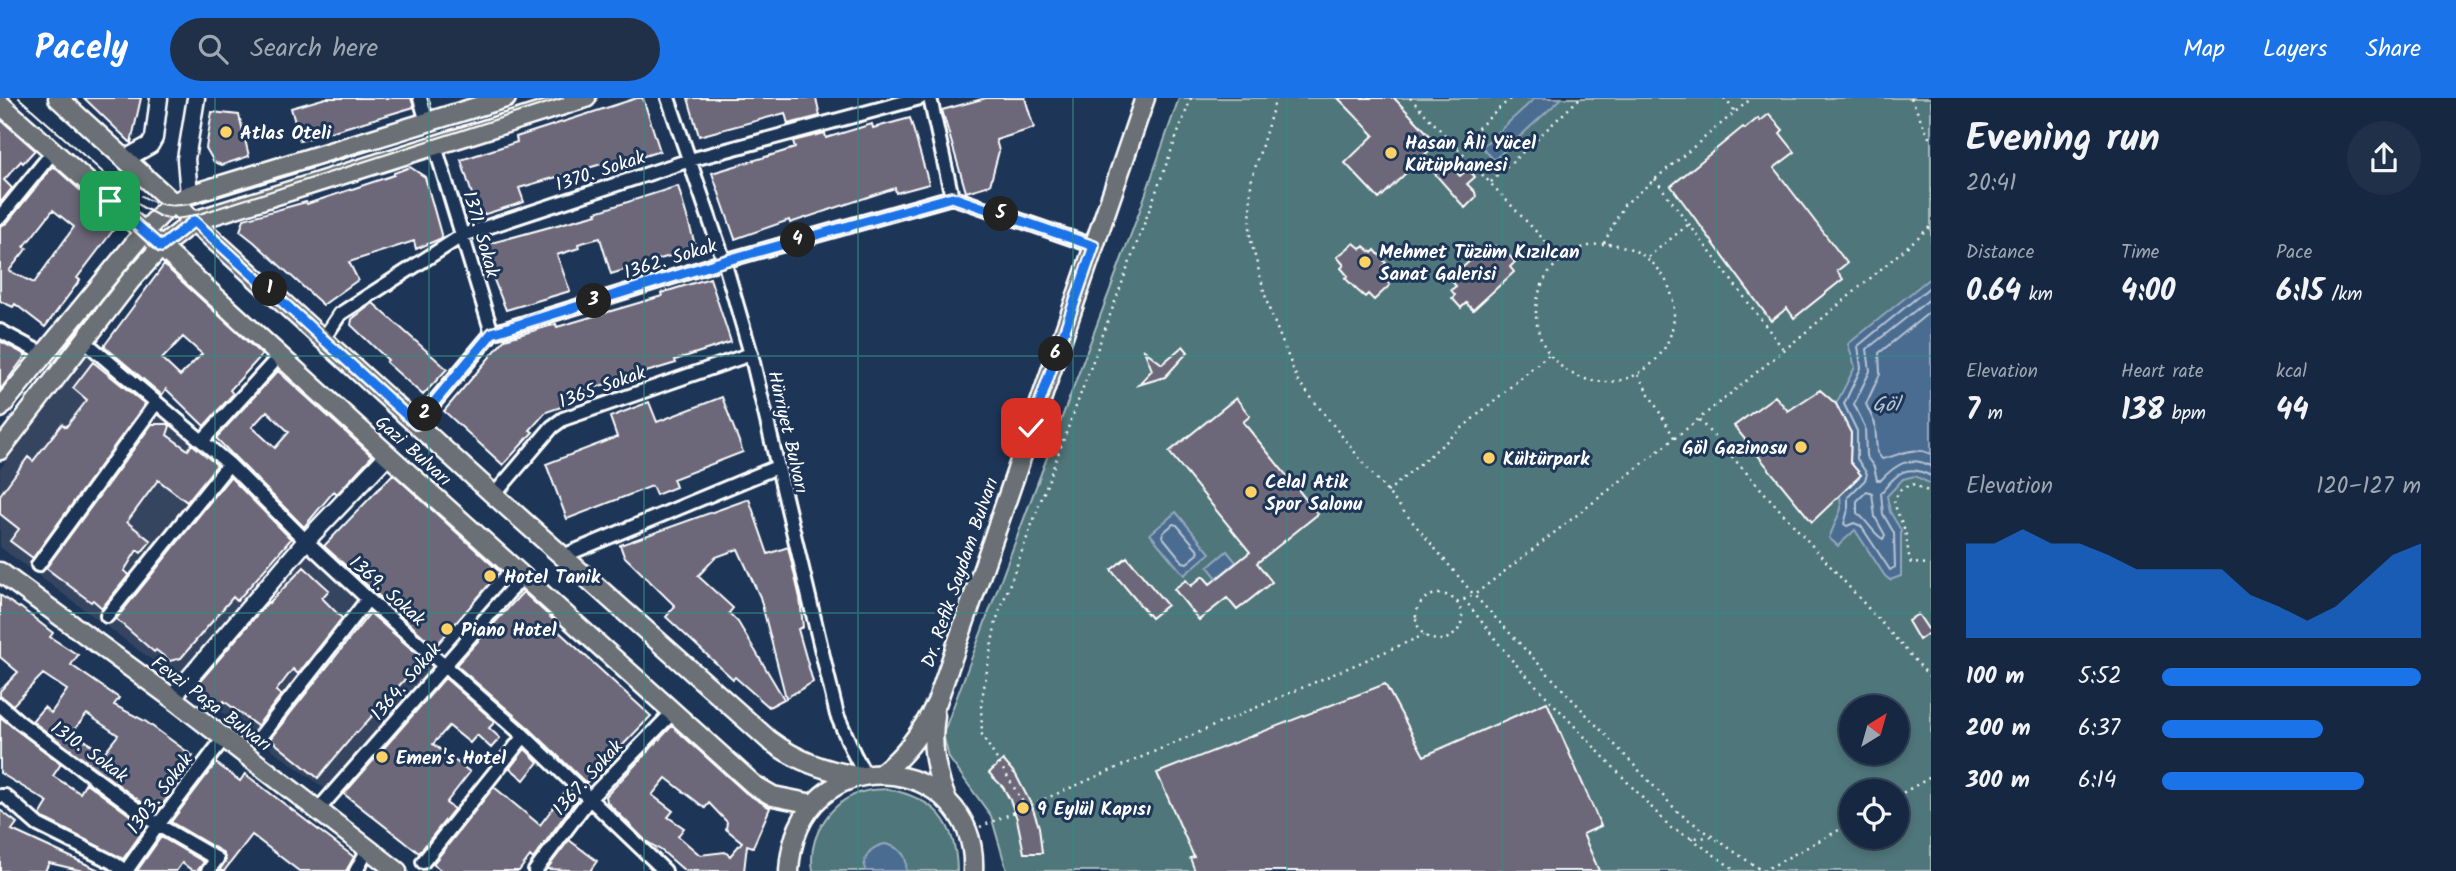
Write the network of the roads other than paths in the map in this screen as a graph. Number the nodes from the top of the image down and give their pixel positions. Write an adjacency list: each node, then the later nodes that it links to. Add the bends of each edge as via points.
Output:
1 (58, 98): 15 (main road)
2 (159, 98): 15 (street, via 154,138)
3 (196, 98): 18 (street)
4 (420, 98): 12 (street)
5 (506, 98): 12 (main road)
6 (586, 98): 13 (main road)
7 (668, 98): 16 (street, Hürriyet Bulvarı)
8 (920, 98): 16 (street, 1370. Sokak)
9 (930, 98): 17 (street)
10 (1145, 98): 23 (main road, Dr. Refik Saydam Bulvarı)
11 (0, 104): 14 (main road, Gazi Bulvarı)
12 (427, 122): 18 (main road)
13 (435, 146): 20 (main road); 22 (street, 1371. Sokak)
14 (52, 153): 19 (street); 21 (main road, Gazi Bulvarı)
15 (125, 159): 18 (main road)
16 (690, 160): 22 (street, 1370. Sokak); 25 (street, Hürriyet Bulvarı)
17 (952, 197): 23 (street); 25 (street, 1362. Sokak)
18 (181, 199): 20 (main road); 21 (main road)
19 (0, 217)
20 (194, 221): 24 (main road); 28 (main road, Gazi Bulvarı)
21 (144, 232): 24 (main road, Gazi Bulvarı); 30 (main road)
22 (463, 235): 27 (street, 1371. Sokak); 28 (street, 1370. Sokak, via 340,313)
23 (1094, 246): 51 (main road, Dr. Refik Saydam Bulvarı)
24 (161, 247): 29 (main road); 38 (main road, Gazi Bulvarı)
25 (724, 261): 27 (street, 1362. Sokak); 31 (street, Hürriyet Bulvarı)
26 (0, 331): 30 (street)
27 (492, 333): 35 (street)
28 (324, 338): 35 (main road, Gazi Bulvarı)
29 (83, 340): 33 (street, 1369. Sokak); 37 (main road)
30 (43, 354): 34 (main road)
31 (751, 354): 40 (street, Hürriyet Bulvarı); 41 (street, 1365 Sokak, via 563,419)
32 (272, 364): 36 (street)
33 (156, 403): 36 (street, 1369. Sokak); 44 (street)
34 (0, 408)
35 (416, 424): 41 (main road, Gazi Bulvarı)
36 (202, 441): 39 (street, 1369. Sokak)
37 (0, 450)
38 (388, 455): 42 (street); 46 (main road, Gazi Bulvarı)
39 (229, 464): 42 (street, 1369. Sokak); 48 (street)
40 (777, 467): 43 (street); 57 (street, Hürriyet Bulvarı, via 837,715 853,754)
41 (494, 495): 43 (main road, Gazi Bulvarı)
42 (306, 541): 47 (street, 1369. Sokak); 50 (street)
43 (563, 556): 57 (main road, Gazi Bulvarı, via 769,740 826,771)
44 (38, 565)
45 (0, 572): 50 (main road, Fevzi Paşa Bulvarı)
46 (522, 577): 49 (street, 1364. Sokak); 53 (main road, Gazi Bulvarı)
47 (368, 599): 49 (street, 1369. Sokak); 55 (street)
48 (107, 616)
49 (444, 666): 54 (street, 1369. Sokak); 62 (street, 1364. Sokak)
50 (172, 698): 56 (main road, Fevzi Paşa Bulvarı)
51 (936, 702): 57 (main road, via 925,726 895,764); 60 (main road, via 934,759)
52 (0, 705): 63 (street, 1310. Sokak)
53 (673, 712): 59 (street, 1367. Sokak); 61 (main road, Gazi Bulvarı, via 754,785 773,796)
54 (524, 736): 59 (street, 1369. Sokak); 65 (street)
55 (260, 737)
56 (224, 738): 62 (main road, Fevzi Paşa Bulvarı); 63 (street, 1303. Sokak)
57 (868, 775): 60 (main road, Gazi Bulvarı, via 916,781); 61 (main road, via 828,790)
58 (0, 796): 66 (street, via 38,825)
59 (589, 799): 70 (street, 1367. Sokak); 71 (street, 1369. Sokak)
60 (947, 801): 73 (main road, via 967,832)
61 (813, 804): 72 (main road, via 798,824)
62 (317, 811): 64 (main road, Fevzi Paşa Bulvarı)
63 (158, 825): 66 (street, 1303. Sokak); 67 (street, 1310. Sokak, via 217,859)
64 (368, 849): 68 (street); 69 (main road, Fevzi Paşa Bulvarı)
65 (423, 862)
66 (125, 871)
67 (208, 871)
68 (356, 871)
69 (397, 871)
70 (535, 871)
71 (665, 871)
72 (789, 871)
73 (973, 871)

